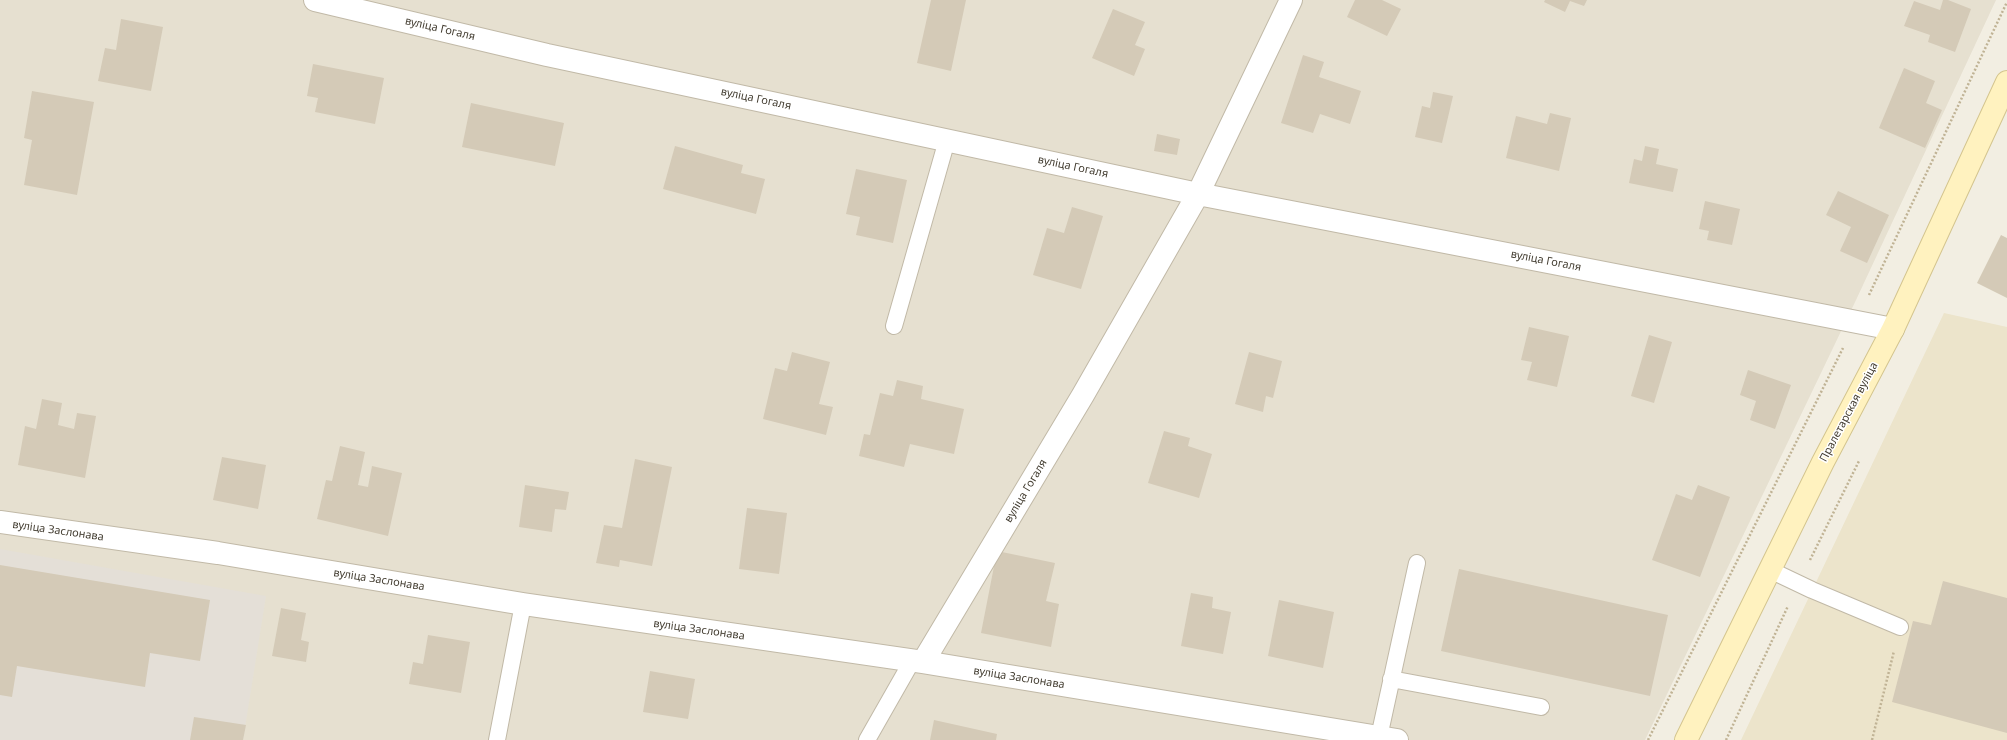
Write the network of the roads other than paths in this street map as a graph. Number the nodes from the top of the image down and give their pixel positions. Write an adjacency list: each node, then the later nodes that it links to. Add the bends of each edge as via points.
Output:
1 (315, 0): 4 (street, вуліца Гогаля, via 555,56)
2 (1291, 0): 5 (street, вуліца Гогаля)
3 (2007, 82): 7 (main road, Пралетарская вуліца)
4 (947, 140): 5 (street, вуліца Гогаля); 6 (lane)
5 (1198, 194): 7 (street, вуліца Гогаля); 13 (street, вуліца Гогаля, via 1083,394)
6 (894, 326)
7 (1893, 329): 10 (main road, Пралетарская вуліца)
8 (0, 522): 11 (street, вуліца Заслонава, via 218,554)
9 (1417, 563): 14 (lane)
10 (1770, 570): 12 (lane); 19 (main road, Пралетарская вуліца)
11 (523, 604): 13 (street, вуліца Заслонава); 17 (lane)
12 (1900, 627)
13 (918, 662): 16 (street, вуліца Заслонава); 18 (lane)
14 (1391, 679): 15 (lane); 16 (lane)
15 (1541, 707)
16 (1388, 738)
17 (497, 740)
18 (867, 740)
19 (1686, 740)

